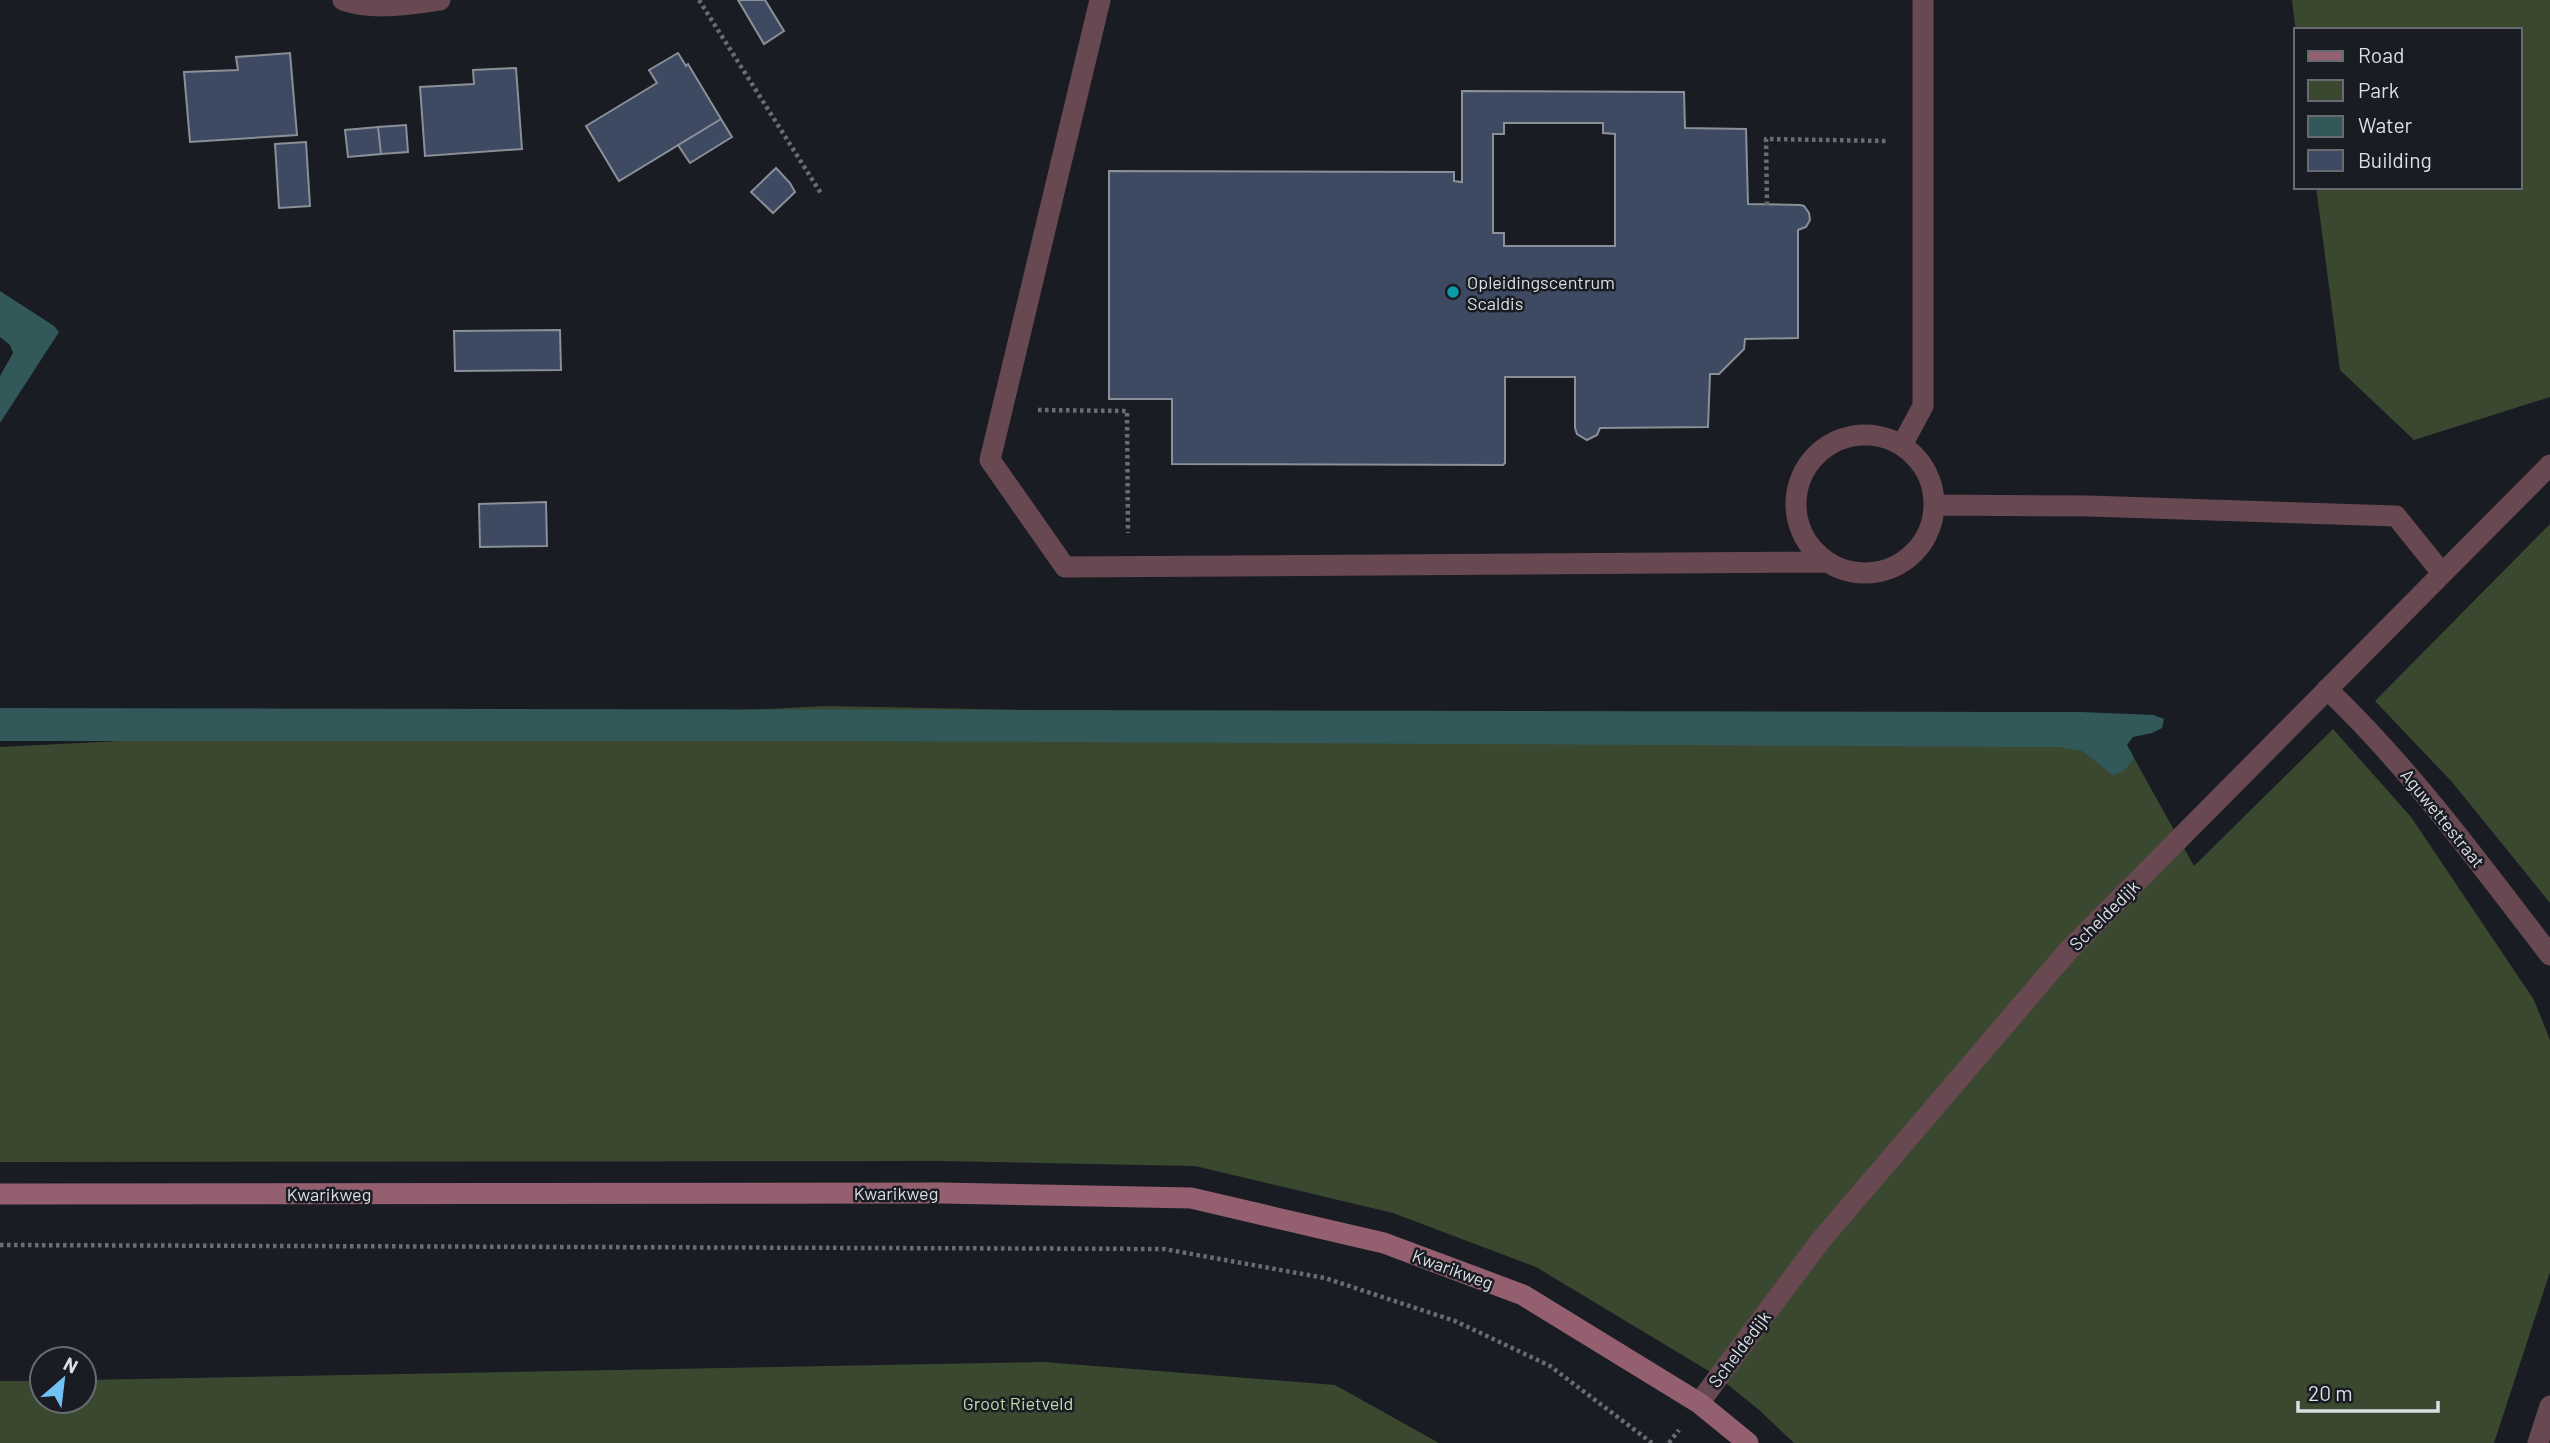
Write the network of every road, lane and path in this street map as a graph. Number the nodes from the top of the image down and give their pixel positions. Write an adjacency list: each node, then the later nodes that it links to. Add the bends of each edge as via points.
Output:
1 (343, 0): 2 (street, via 379,6)
2 (440, 0)
3 (699, 0): 7 (path)
4 (1100, 0): 9 (street)
5 (1923, 0): 6 (street)
6 (1922, 142): 8 (path, via 1766,139); 10 (street, via 1923,406)
7 (822, 195)
8 (1767, 205)
9 (1002, 409): 14 (street, via 990,460 1065,567); 14 (path, via 1127,411)
10 (1902, 445): 12 (street, via 1919,461 1930,482); 13 (street, via 1880,436 1855,435 1832,443 1813,457 1795,500 1798,524 1809,546)
11 (2550, 465): 15 (street, Scheldedijk)
12 (1934, 505): 13 (street, via 1930,526 1906,560 1867,573); 15 (street, via 2396,516)
13 (1826, 562): 14 (street)
14 (1128, 567)
15 (2442, 573): 16 (street, Scheldedijk)
16 (2328, 689): 17 (street, Aguwettestraat, via 2372,731 2430,800); 20 (street, Scheldedijk, via 2068,951 1821,1240)
17 (2550, 955)
18 (0, 1194): 20 (street, Kwarikweg, via 941,1193 1191,1198 1384,1243 1523,1295)
19 (0, 1245): 23 (path, via 1164,1250 1325,1278 1455,1321 1550,1366)
20 (1699, 1403): 22 (street, Kwarikweg)
21 (2550, 1406): 24 (street)
22 (1743, 1438)
23 (1652, 1443)
24 (2538, 1443)

